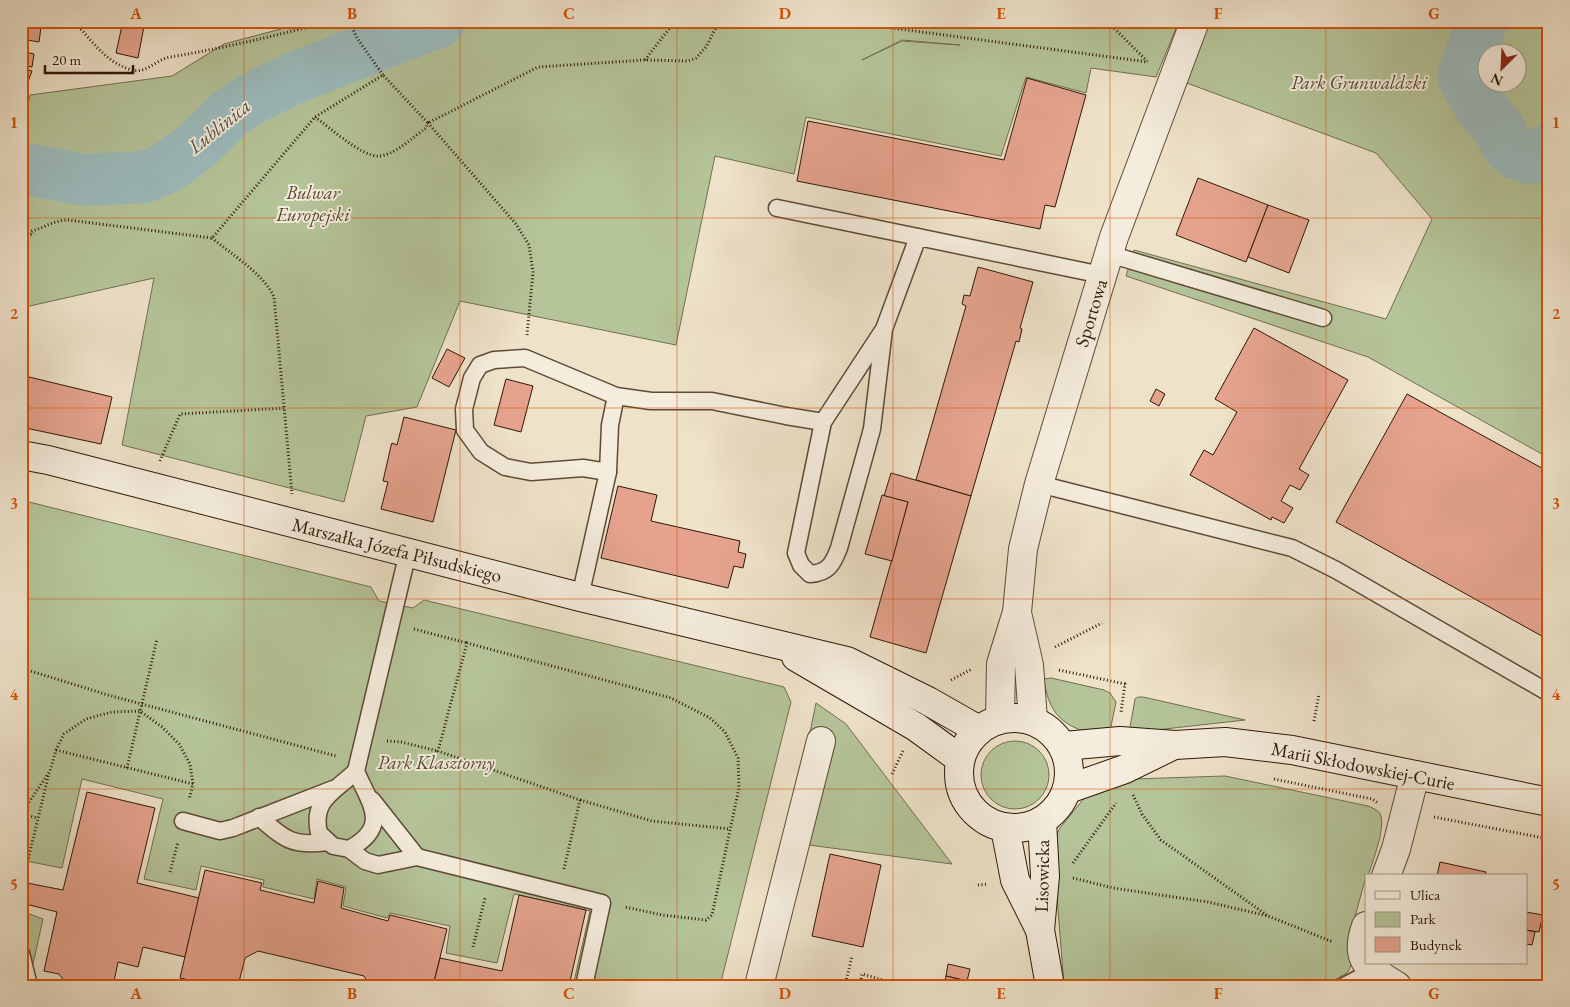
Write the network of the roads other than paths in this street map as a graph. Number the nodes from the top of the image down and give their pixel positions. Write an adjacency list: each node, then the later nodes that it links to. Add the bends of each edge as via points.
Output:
1 (1195, 21): 4 (street, Sportowa)
2 (777, 208): 3 (lane)
3 (918, 236): 4 (lane); 6 (lane)
4 (1106, 265): 5 (lane); 11 (street, Sportowa)
5 (1323, 318)
6 (884, 329): 8 (lane); 8 (lane, via 872,430 839,548 832,565 822,573 810,574 801,565 796,552)
7 (616, 396): 8 (lane, via 651,401 712,401); 10 (lane, via 610,424); 10 (lane, via 525,358 494,360 480,365 472,378 464,409 465,430 481,452 505,467 532,472 583,468)
8 (823, 422)
9 (21, 455): 12 (street, Marszałka Józefa Piłsudskiego)
10 (608, 472): 13 (lane)
11 (1040, 484): 14 (street, Sportowa, via 1023,549); 16 (lane, via 1292,548)
12 (408, 552): 13 (street, Marszałka Józefa Piłsudskiego); 23 (lane)
13 (580, 597): 15 (street, Marszałka Józefa Piłsudskiego)
14 (1017, 612): 17 (street, Sportowa, via 1029,665); 18 (street, Sportowa, via 1001,664)
15 (773, 644): 18 (street, Marszałka Józefa Piłsudskiego, via 847,661 928,701); 22 (street, Marszałka Józefa Piłsudskiego, via 916,727)
16 (1549, 693)
17 (1033, 720): 18 (street, via 1017,717); 21 (street)
18 (990, 724): 22 (street, via 968,743)
19 (821, 741): 45 (street)
20 (1175, 745): 21 (street, Marii Skłodowskiej-Curie, via 1120,742); 24 (street, Marii Skłodowskiej-Curie, via 1225,742 1292,750); 26 (street, Marii Skłodowskiej-Curie, via 1125,769)
21 (1064, 746): 26 (street, via 1070,767)
22 (960, 759): 32 (street, via 959,782 967,803 983,820)
23 (357, 767): 25 (lane, via 344,784); 27 (lane)
24 (1415, 775): 28 (street, Marii Skłodowskiej-Curie); 36 (street)
25 (333, 789): 29 (lane); 33 (lane, via 318,813 319,833)
26 (1068, 789): 31 (street, via 1059,807)
27 (370, 797): 34 (lane, via 373,827 360,843); 35 (lane)
28 (1549, 802)
29 (260, 818): 30 (lane, via 220,831); 33 (lane, via 292,842 307,845)
30 (183, 821)
31 (1042, 822): 32 (street, via 1024,828); 38 (street, Lisowicka, via 1045,876)
32 (1005, 828): 38 (street, Lisowicka, via 1015,880)
33 (327, 842): 34 (lane)
34 (349, 849): 35 (lane, via 378,865)
35 (417, 857): 44 (lane, via 602,902)
36 (1387, 874)
37 (1365, 929): 40 (street, via 1361,941)
38 (1040, 930): 46 (street, Lisowicka)
39 (21, 953): 43 (lane)
40 (1365, 955)
41 (1365, 964): 47 (lane)
42 (1370, 964): 48 (street)
43 (29, 986)
44 (584, 986)
45 (759, 986)
46 (1050, 986)
47 (1344, 986)
48 (1397, 986)

